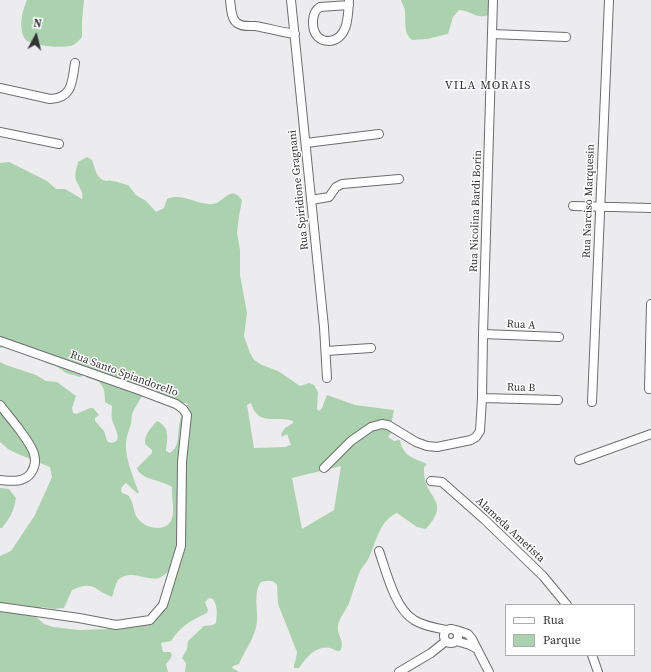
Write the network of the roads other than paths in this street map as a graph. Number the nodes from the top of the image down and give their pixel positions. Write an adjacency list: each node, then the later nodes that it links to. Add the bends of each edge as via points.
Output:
1 (230, 0): 6 (street, via 232,15 237,24)
2 (291, 0): 6 (street, Rua Spiridione Gragnani)
3 (493, 0): 7 (street, Rua Nicolina Bardi Borin)
4 (609, 0): 18 (street, Rua Narciso Marquesin)
5 (349, 3): 5 (street, via 346,28 331,40 320,39 314,30 314,12 320,7)
6 (295, 34): 13 (street, Rua Spiridione Gragnani)
7 (492, 34): 8 (street); 21 (street, Rua Nicolina Bardi Borin)
8 (566, 37)
9 (75, 62): 10 (street, via 69,90 64,96 50,99)
10 (0, 88)
11 (0, 132): 14 (street)
12 (379, 134): 13 (street)
13 (306, 142): 16 (street, Rua Spiridione Gragnani)
14 (59, 144)
15 (399, 179): 16 (street, via 342,184 328,197)
16 (311, 200): 25 (street, Rua Spiridione Gragnani)
17 (573, 206): 18 (street)
18 (600, 206): 19 (street); 30 (street, Rua Narciso Marquesin)
19 (651, 208)
20 (651, 304): 27 (street)
21 (482, 334): 22 (street, Rua A); 28 (street, Rua Nicolina Bardi Borin)
22 (559, 337)
23 (0, 341): 39 (street, Rua Santo Spiandorello, via 168,401 183,409 187,415 182,462 181,546 163,605 150,620 116,625)
24 (371, 348): 25 (street)
25 (326, 351): 26 (street, Rua Spiridione Gragnani)
26 (327, 378)
27 (648, 389)
28 (482, 398): 29 (street, Rua B); 34 (street, Rua Nicolina Bardi Borin, via 480,432 471,440 437,447 427,446 382,424 371,427 351,441)
29 (558, 400)
30 (592, 402)
31 (0, 405): 35 (street, via 32,446 36,457 35,466 22,480)
32 (651, 434): 33 (street)
33 (579, 460)
34 (324, 468)
35 (0, 480)
36 (431, 481): 38 (street, Alameda Ametista, via 442,482 485,520 543,576)
37 (379, 551): 40 (street, via 393,589 406,614 419,623)
38 (566, 604)
39 (0, 607)
40 (446, 630): 41 (street); 42 (street)
41 (456, 630): 43 (street); 44 (street, via 468,634)
42 (446, 641): 43 (street); 46 (street)
43 (456, 641): 44 (street)
44 (477, 649): 47 (street)
45 (592, 656): 48 (street)
46 (399, 672)
47 (489, 672)
48 (598, 672)

